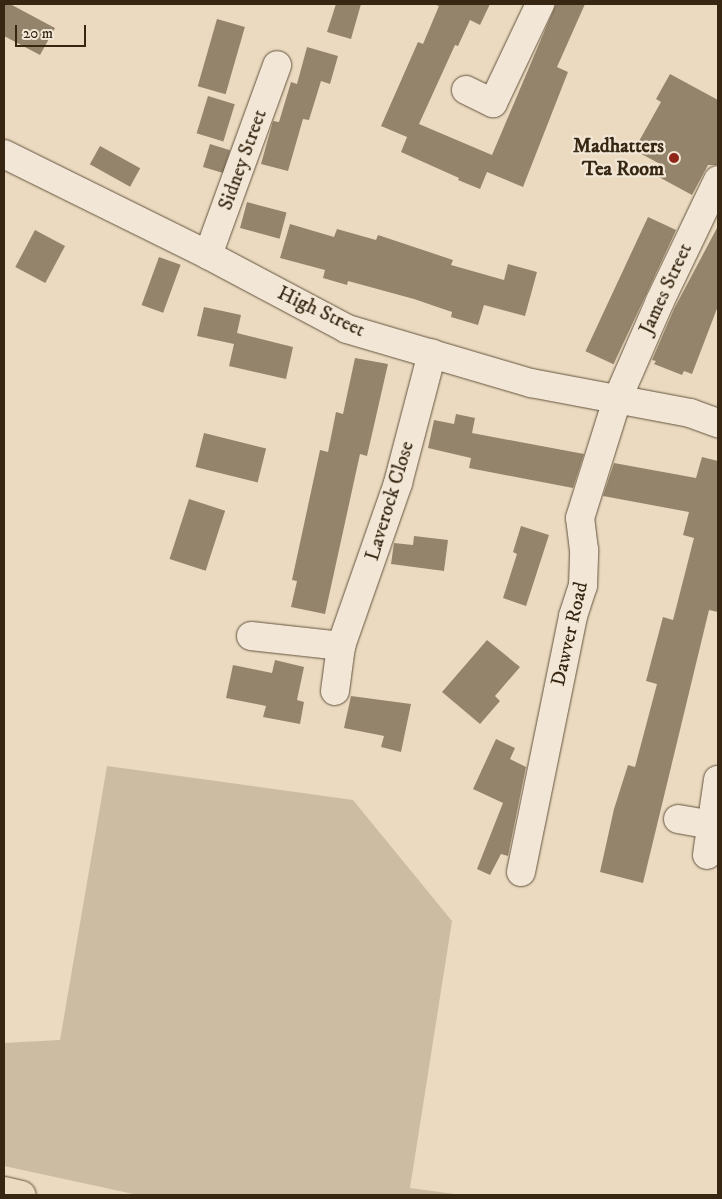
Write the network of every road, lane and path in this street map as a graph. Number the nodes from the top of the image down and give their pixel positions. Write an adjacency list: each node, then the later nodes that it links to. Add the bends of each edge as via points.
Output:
1 (540, 4): 3 (street, via 493,103)
2 (277, 65): 6 (street, Sidney Street)
3 (466, 90)
4 (4, 154): 6 (street, High Street)
5 (718, 180): 8 (street, James Street)
6 (208, 255): 7 (street, High Street, via 347,329)
7 (432, 353): 8 (street, High Street, via 530,383); 11 (street, Laverock Close, via 398,483)
8 (617, 400): 9 (street, High Street, via 690,413); 17 (street, Dawver Road, via 580,518 584,550 583,586 573,616)
9 (718, 423)
10 (251, 636): 11 (street)
11 (341, 646): 12 (street, Laverock Close)
12 (335, 691)
13 (718, 780): 15 (street)
14 (678, 819): 15 (street)
15 (711, 825): 16 (street)
16 (707, 856)
17 (521, 872)
18 (4, 1191): 19 (highway)
19 (22, 1195)

